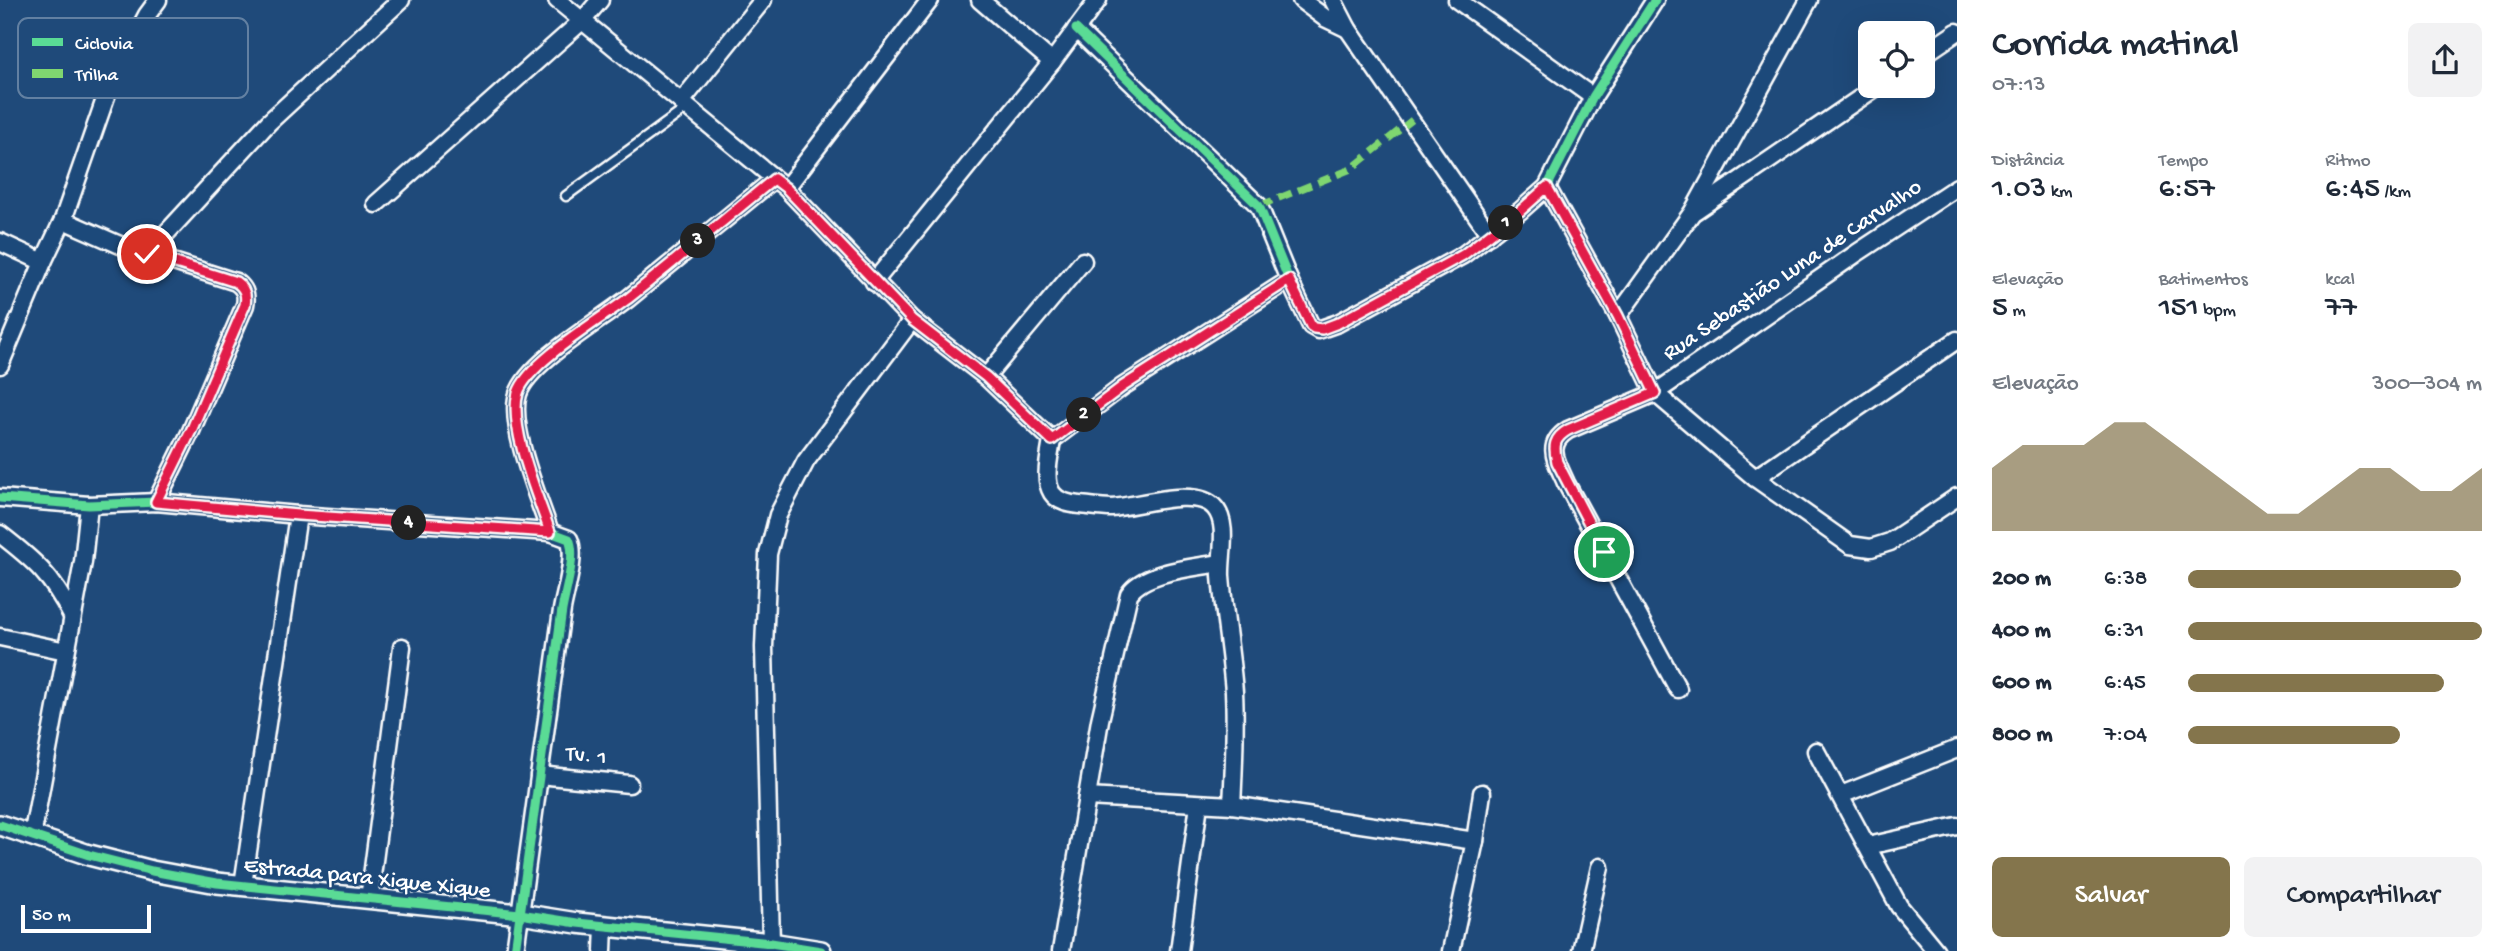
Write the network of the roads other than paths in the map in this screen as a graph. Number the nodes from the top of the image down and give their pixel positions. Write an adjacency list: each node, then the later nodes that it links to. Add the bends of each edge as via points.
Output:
1 (159, 0): 14 (street)
2 (401, 0): 34 (street, via 269,122)
3 (557, 0): 15 (street)
4 (600, 0): 15 (street)
5 (763, 0): 24 (street)
6 (930, 0): 25 (street)
7 (980, 0): 20 (street)
8 (1098, 0): 16 (street)
9 (1301, 0): 17 (street)
10 (1333, 0): 17 (street)
11 (1457, 0): 21 (street)
12 (1656, 0): 21 (street)
13 (1809, 0): 30 (street)
14 (145, 18)
15 (583, 20): 24 (street); 29 (street)
16 (1076, 29): 20 (street); 37 (street, via 1259,206)
17 (1348, 29): 32 (street)
18 (1954, 40): 19 (street)
19 (1935, 49)
20 (1052, 62): 38 (street)
21 (1593, 97): 26 (street)
22 (105, 98): 31 (street)
23 (1860, 98): 30 (street)
24 (684, 105): 25 (street); 28 (lane)
25 (780, 184): 38 (street); 52 (street, via 548,358 528,378 516,406 519,433)
26 (1547, 187): 32 (street); 39 (street)
27 (1957, 187): 44 (street, Rua Sebastião Luna de Carvalho)
28 (566, 196)
29 (376, 204)
30 (1692, 213): 39 (street)
31 (63, 220): 34 (street); 36 (street)
32 (1490, 235): 37 (street, via 1463,255 1322,329 1314,328)
33 (0, 242): 36 (street)
34 (147, 254): 49 (street, via 236,282 246,294)
35 (1083, 261): 43 (street)
36 (43, 262): 42 (street)
37 (1289, 280): 45 (street, via 1122,387)
38 (874, 282): 40 (street)
39 (1618, 316): 44 (street)
40 (912, 320): 43 (street); 79 (street, via 806,461 778,515 768,554 764,647)
41 (1957, 340): 46 (street)
42 (0, 365)
43 (986, 377): 45 (street)
44 (1655, 393): 46 (street); 59 (street, Rua Sebastião Luna de Carvalho, via 1568,430 1559,436 1554,450 1566,483)
45 (1052, 440): 54 (street, via 1049,485 1059,500 1113,508 1191,497 1208,502 1220,516)
46 (1755, 478): 47 (street, via 1850,545 1871,548 1889,542)
47 (1957, 497)
48 (0, 498): 50 (street)
49 (156, 502): 50 (street); 51 (street)
50 (89, 505): 55 (street)
51 (298, 515): 52 (street); 75 (street)
52 (550, 532): 62 (street, via 569,539 572,546)
53 (0, 534): 55 (street, via 49,576)
54 (1220, 563): 66 (street, via 1153,577 1129,594); 68 (street, via 1234,693)
55 (72, 616): 58 (street)
56 (0, 637): 58 (street)
57 (402, 647): 76 (street)
58 (66, 650): 71 (street)
59 (1678, 689)
60 (1957, 749): 65 (street)
61 (1816, 751): 65 (street)
62 (539, 775): 63 (street, Tv. 1); 77 (street)
63 (629, 784)
64 (1482, 793): 72 (street)
65 (1841, 795): 73 (street)
66 (1087, 797): 67 (street); 83 (street)
67 (1199, 804): 68 (street); 84 (street)
68 (1232, 804): 72 (street)
69 (0, 825): 71 (street, Estrada para Xique Xique)
70 (1957, 826): 73 (street)
71 (32, 837): 75 (street, Estrada para Xique Xique, via 152,871)
72 (1475, 841): 85 (street)
73 (1868, 846): 87 (street, via 1899,906)
74 (1600, 867): 86 (street)
75 (243, 885): 76 (street, Estrada para Xique Xique)
76 (369, 899): 77 (street, Estrada para Xique Xique)
77 (520, 914): 78 (street, Estrada para Xique Xique); 80 (street)
78 (604, 925): 79 (street, Estrada para Xique Xique); 81 (street)
79 (780, 946): 82 (street, Estrada para Xique Xique)
80 (515, 951)
81 (603, 951)
82 (821, 951)
83 (1060, 951)
84 (1179, 951)
85 (1451, 951)
86 (1581, 951)
87 (1936, 951)

